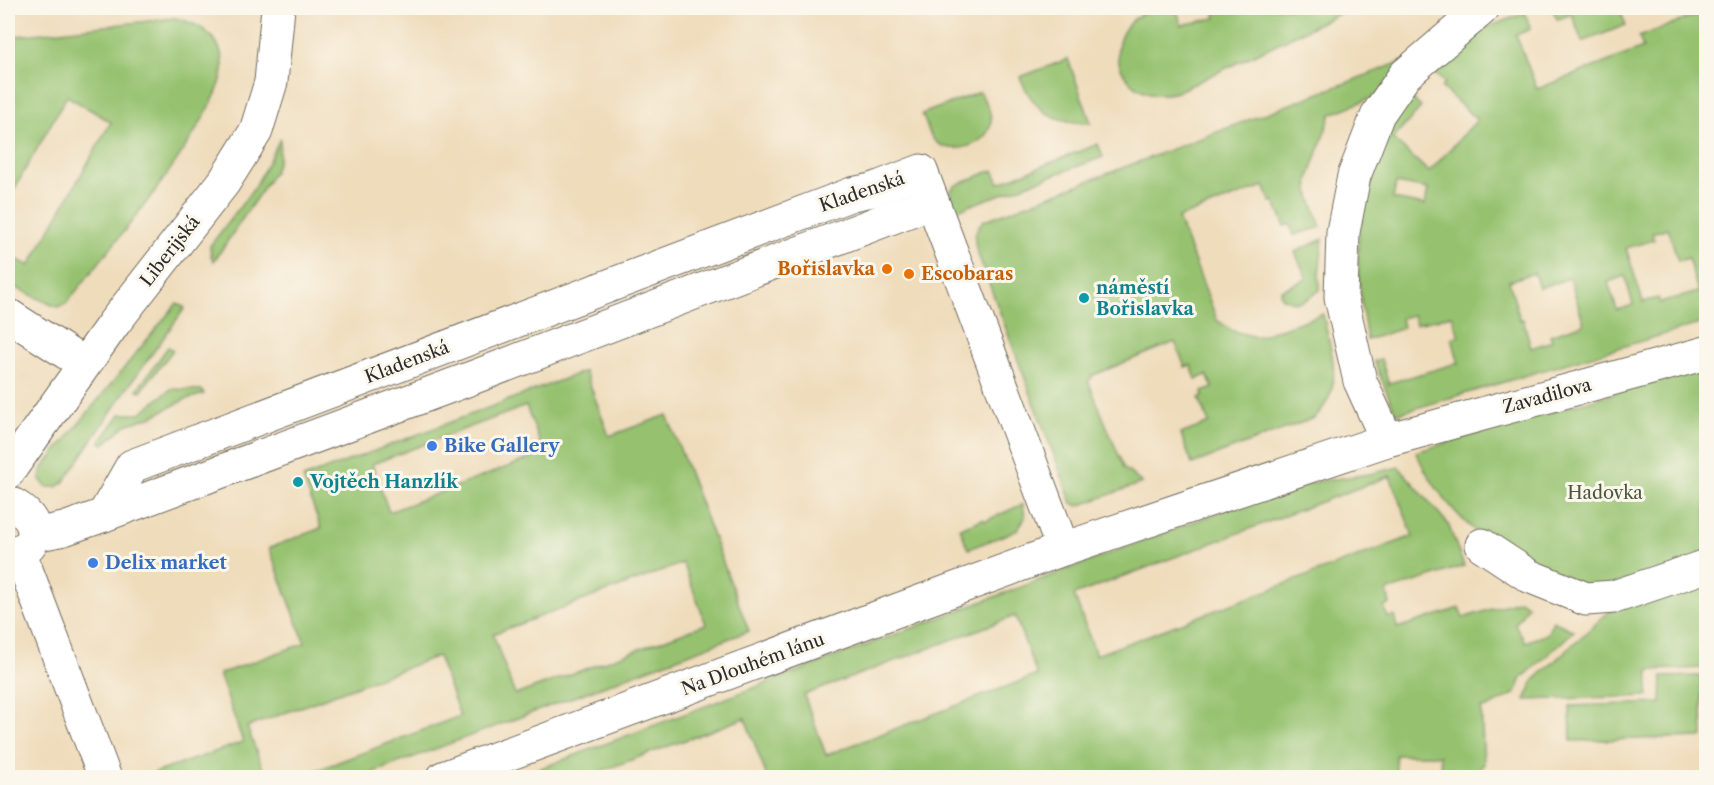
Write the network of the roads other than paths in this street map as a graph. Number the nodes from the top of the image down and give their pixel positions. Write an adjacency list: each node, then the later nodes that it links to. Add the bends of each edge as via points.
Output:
1 (278, 8): 5 (street, Liberijská, via 271,82 256,131 224,182)
2 (1481, 8): 6 (street, via 1405,75 1378,114 1354,176 1343,232 1341,297 1360,381)
3 (8, 315): 5 (street)
4 (1707, 353): 6 (street, Zavadilova)
5 (84, 364): 7 (street, Liberijská)
6 (1387, 440): 11 (street)
7 (8, 472)
8 (8, 502): 10 (street, via 25,512 33,524)
9 (1482, 545): 12 (street, via 1529,576 1586,599 1614,597)
10 (20, 546): 11 (street, Kladenská, via 104,515 132,466 921,171); 13 (street)
11 (1063, 549): 14 (street, Na Dlouhém lánu)
12 (1707, 566)
13 (105, 777)
14 (443, 777)

